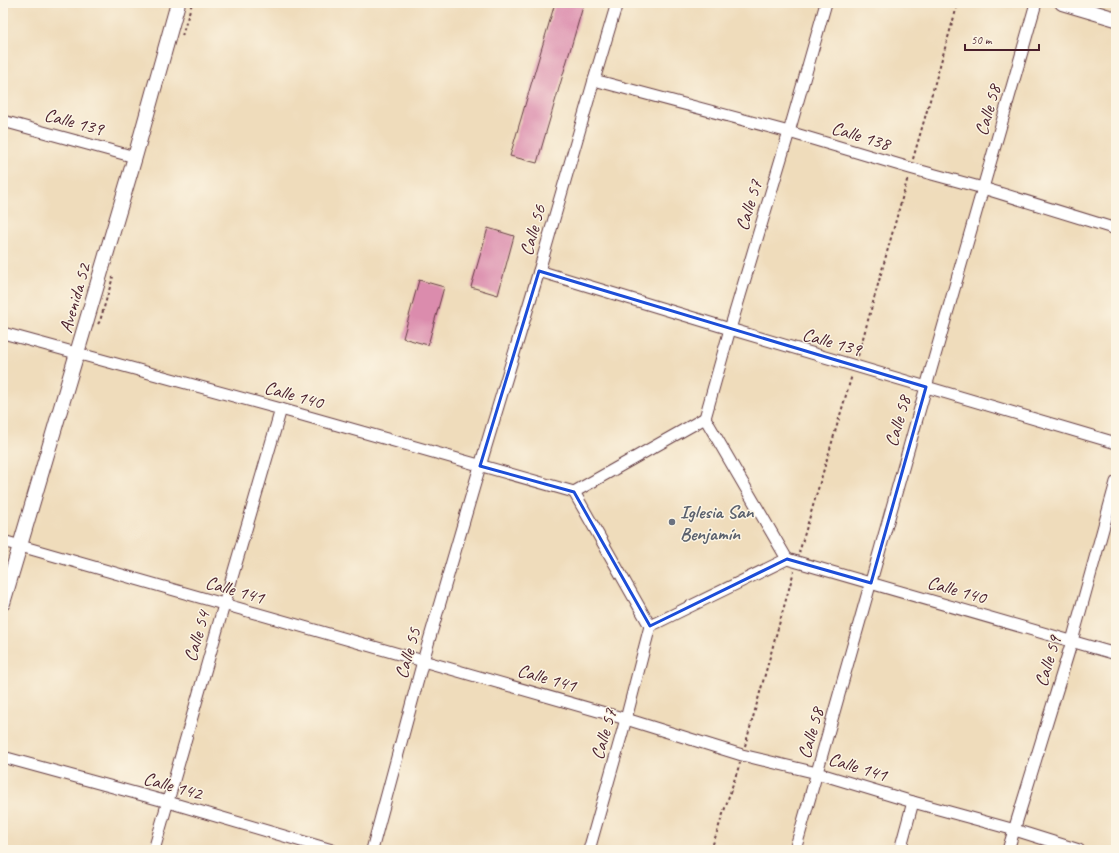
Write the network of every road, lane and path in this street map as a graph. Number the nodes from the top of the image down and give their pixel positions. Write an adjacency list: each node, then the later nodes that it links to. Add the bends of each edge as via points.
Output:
1 (178, 3): 11 (main road, Avenida 52)
2 (617, 3): 8 (street, Calle 56)
3 (826, 3): 10 (street, Calle 57)
4 (958, 3): 12 (path)
5 (1036, 3): 13 (street, Calle 58)
6 (1062, 3): 7 (main road)
7 (1116, 19)
8 (594, 80): 10 (street, Calle 138); 15 (street, Calle 56)
9 (3, 121): 11 (street, Calle 139)
10 (790, 132): 12 (street, Calle 138); 16 (street, Calle 57)
11 (135, 157): 18 (main road, Avenida 52)
12 (910, 168): 13 (street, Calle 138); 19 (path)
13 (983, 188): 14 (street, Calle 138); 20 (street, Calle 58)
14 (1116, 229)
15 (539, 272): 16 (street, Calle 139); 24 (street, Calle 56)
16 (730, 330): 19 (street, Calle 139); 22 (street, Calle 57)
17 (3, 333): 18 (street, Calle 140)
18 (77, 353): 21 (street, Calle 140); 28 (main road, Avenida 52)
19 (855, 366): 20 (street, Calle 139); 29 (path)
20 (926, 387): 23 (street, Calle 139); 30 (street, Calle 58)
21 (281, 409): 24 (street, Calle 140); 32 (street, Calle 54)
22 (705, 418): 26 (street); 29 (street)
23 (1116, 443)
24 (480, 466): 26 (street, Calle 140); 36 (street, Calle 55)
25 (1116, 482): 34 (street, Calle 59)
26 (574, 492): 33 (street)
27 (3, 542): 28 (street, Calle 141)
28 (20, 546): 31 (main road, Avenida 52); 32 (street, Calle 141)
29 (792, 560): 30 (street, Calle 140); 33 (street); 38 (path)
30 (871, 582): 34 (street, Calle 140); 40 (street, Calle 58)
31 (3, 603)
32 (224, 605): 36 (street, Calle 141); 41 (street, Calle 54)
33 (650, 626): 37 (street, Calle 57)
34 (1072, 641): 35 (street, Calle 140); 43 (street, Calle 59)
35 (1116, 654)
36 (423, 661): 37 (street, Calle 141); 46 (street, Calle 55)
37 (626, 718): 38 (street, Calle 141); 47 (street, Calle 57)
38 (742, 755): 40 (street, Calle 141); 48 (path)
39 (3, 757): 41 (street, Calle 142)
40 (817, 773): 42 (street, Calle 141); 49 (street, Calle 58)
41 (168, 802): 44 (street, Calle 54); 45 (street, Calle 142)
42 (913, 802): 43 (street, Calle 141); 50 (street)
43 (1015, 830): 51 (street, Calle 59); 52 (street, Calle 141)
44 (154, 850)
45 (332, 850)
46 (372, 850)
47 (589, 850)
48 (711, 850)
49 (795, 850)
50 (900, 850)
51 (1008, 850)
52 (1079, 850)

